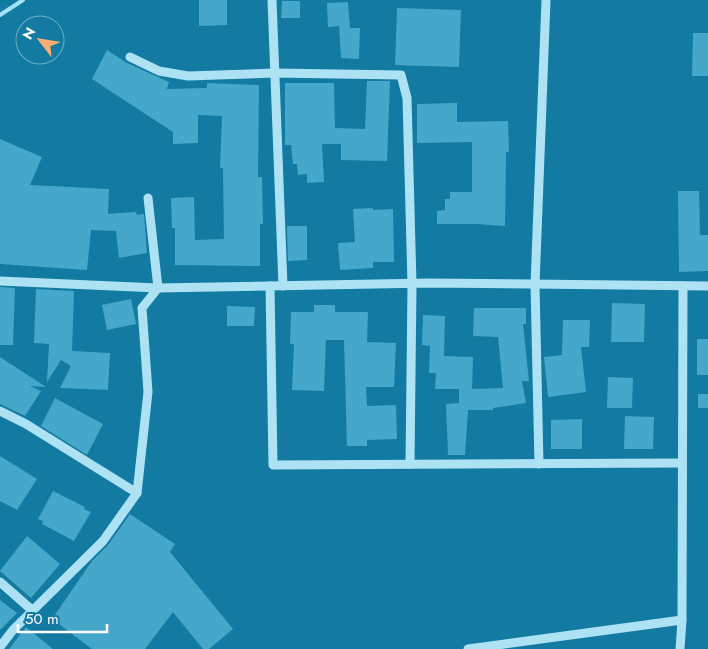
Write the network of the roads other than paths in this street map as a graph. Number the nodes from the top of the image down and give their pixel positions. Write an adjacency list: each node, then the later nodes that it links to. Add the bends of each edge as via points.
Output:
1 (272, 0): 4 (street)
2 (546, 0): 8 (street)
3 (130, 57): 4 (street, via 159,71 188,76)
4 (274, 73): 7 (street, via 401,75 407,98); 10 (street)
5 (148, 198): 13 (street)
6 (0, 280): 13 (street)
7 (412, 284): 8 (street); 10 (street); 16 (street)
8 (535, 285): 11 (street); 17 (street)
9 (270, 286): 10 (street); 13 (street); 16 (street, via 273,465)
10 (283, 286)
11 (683, 286): 12 (street); 15 (street)
12 (708, 286)
13 (158, 288): 18 (street, via 142,308 148,392)
14 (0, 411): 18 (street)
15 (682, 463): 17 (street); 21 (street)
16 (410, 464): 17 (street)
17 (539, 464)
18 (137, 493): 20 (street, via 103,541)
19 (0, 582): 20 (street)
20 (32, 611): 22 (street)
21 (682, 620): 23 (street); 24 (street)
22 (0, 647)
23 (468, 649)
24 (680, 649)

